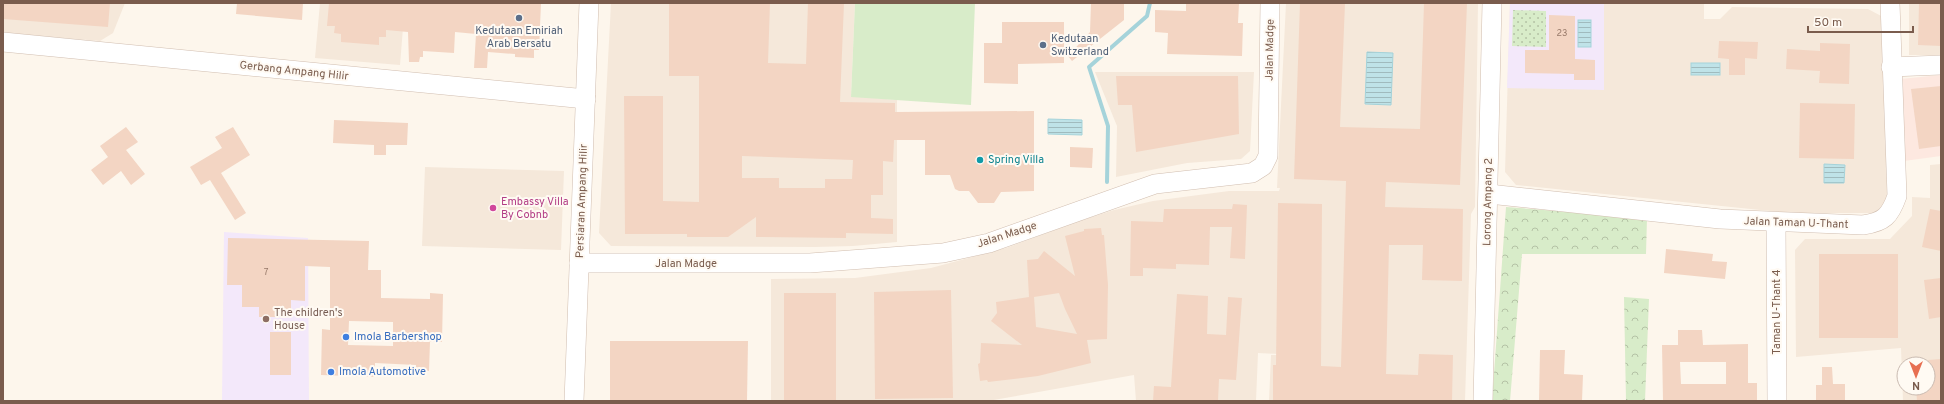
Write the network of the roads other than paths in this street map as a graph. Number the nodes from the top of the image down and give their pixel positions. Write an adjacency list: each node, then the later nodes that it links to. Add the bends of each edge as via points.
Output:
1 (589, 3): 8 (street, Persiaran Ampang Hilir)
2 (1270, 3): 11 (street, Jalan Madge, via 1268,156 1263,166 1252,173 1155,184 989,243 944,253 810,263)
3 (1492, 3): 9 (street, Lorong Ampang 2)
4 (1890, 3): 7 (street, Jalan Taman U-Thant)
5 (3, 42): 8 (street, Gerbang Ampang Hilir)
6 (1941, 65): 7 (street)
7 (1891, 67): 10 (street, Jalan Taman U-Thant, via 1897,196 1892,209 1885,218 1863,225)
8 (586, 99): 11 (street, Persiaran Ampang Hilir)
9 (1489, 194): 10 (street, Jalan Taman U-Thant, via 1720,220); 13 (street, Lorong Ampang 2)
10 (1776, 222): 14 (street, Taman U-Thant 4)
11 (579, 263): 12 (street, Persiaran Ampang Hilir)
12 (573, 400)
13 (1483, 401)
14 (1776, 401)

